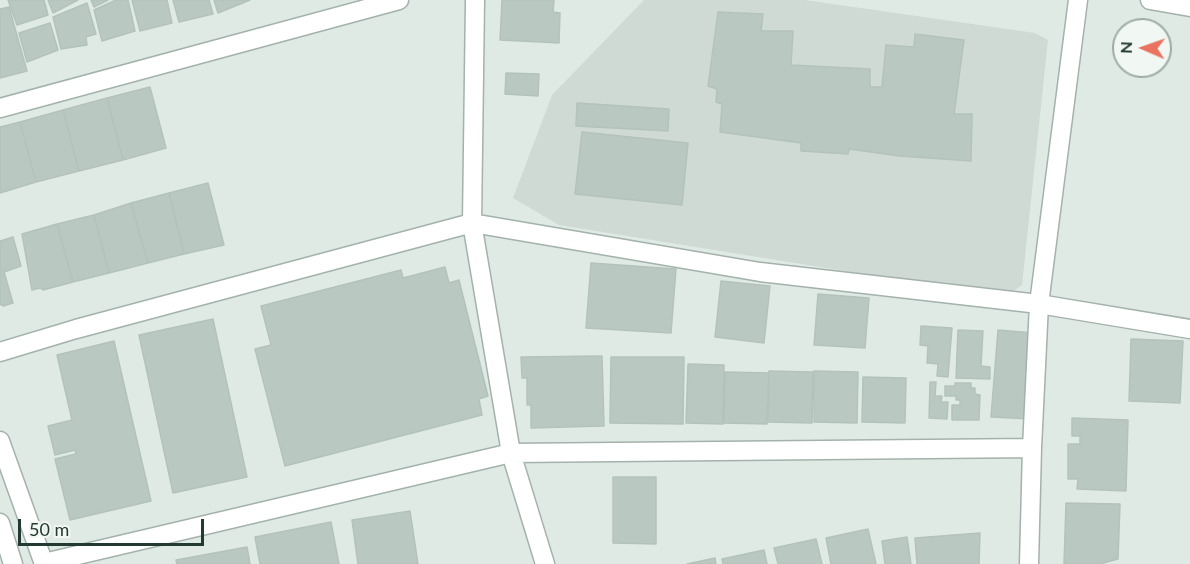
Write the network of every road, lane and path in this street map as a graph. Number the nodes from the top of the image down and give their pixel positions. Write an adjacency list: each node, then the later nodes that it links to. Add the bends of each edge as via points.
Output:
1 (399, 0): 6 (street)
2 (475, 0): 7 (street)
3 (1078, 0): 8 (street)
4 (1150, 0): 5 (street)
5 (1190, 7)
6 (0, 108)
7 (471, 223): 8 (street, via 760,272); 10 (street); 13 (street)
8 (1039, 304): 9 (street); 12 (street)
9 (1190, 329)
10 (0, 352)
11 (0, 441): 16 (street)
12 (1032, 448): 13 (street); 18 (street)
13 (511, 453): 16 (street); 17 (street)
14 (0, 523): 15 (street)
15 (13, 564)
16 (44, 564)
17 (545, 564)
18 (1029, 564)

